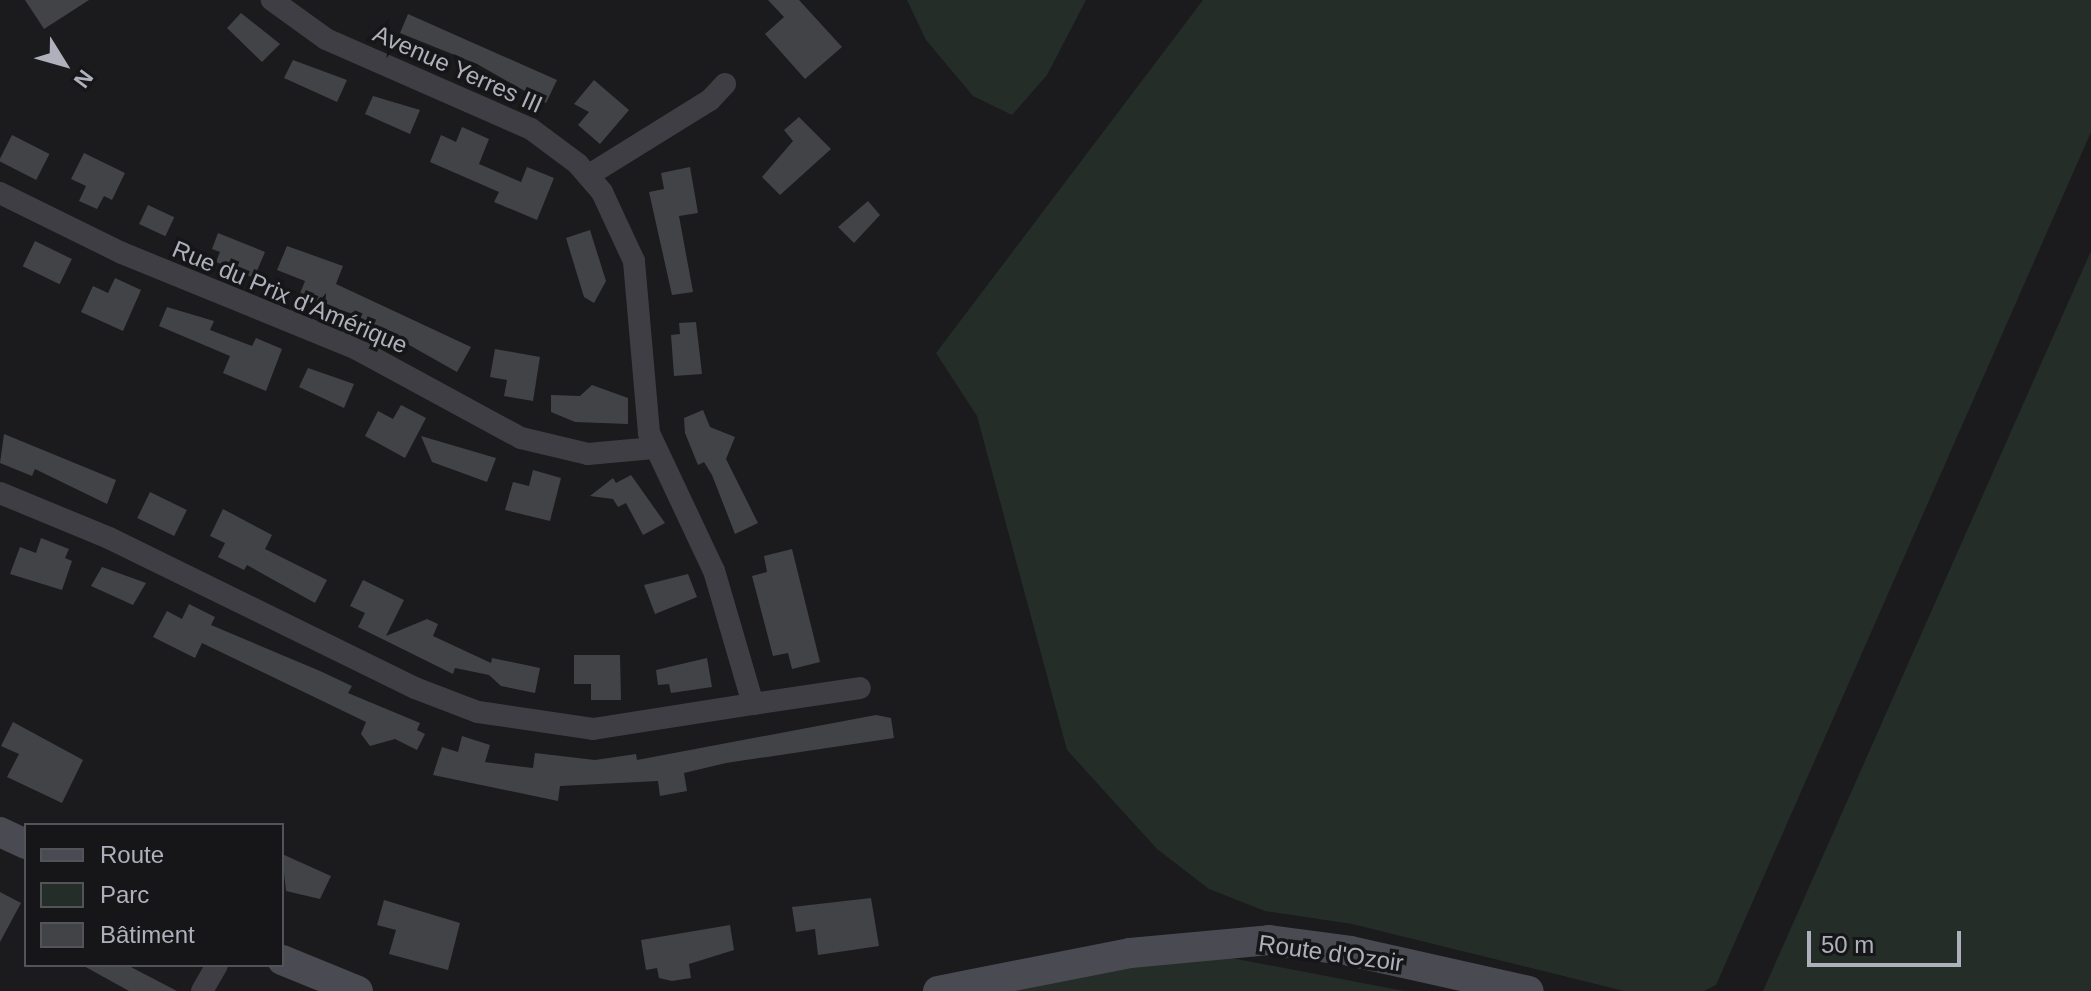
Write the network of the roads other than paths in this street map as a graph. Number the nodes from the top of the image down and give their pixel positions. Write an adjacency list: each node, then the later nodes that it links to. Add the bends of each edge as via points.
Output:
1 (272, 0): 3 (street, Avenue Yerres III, via 326,39 531,129)
2 (725, 84): 3 (street, via 710,100)
3 (589, 175): 5 (street, Avenue Yerres III, via 634,261)
4 (0, 193): 5 (street, Rue du Prix d'Amérique, via 149,265 355,348 530,441 588,454)
5 (654, 448): 8 (street, Avenue Yerres III, via 714,571)
6 (0, 493): 8 (street, via 109,538 415,688 478,712 593,729)
7 (860, 688): 8 (street)
8 (753, 704)
9 (0, 832): 10 (main road)
10 (24, 843)
11 (284, 961): 14 (main road)
12 (216, 967): 13 (street)
13 (202, 991)
14 (358, 991)
15 (938, 991): 16 (main road, Route d'Ozoir, via 1130,953 1269,940 1350,951)
16 (1529, 991)

